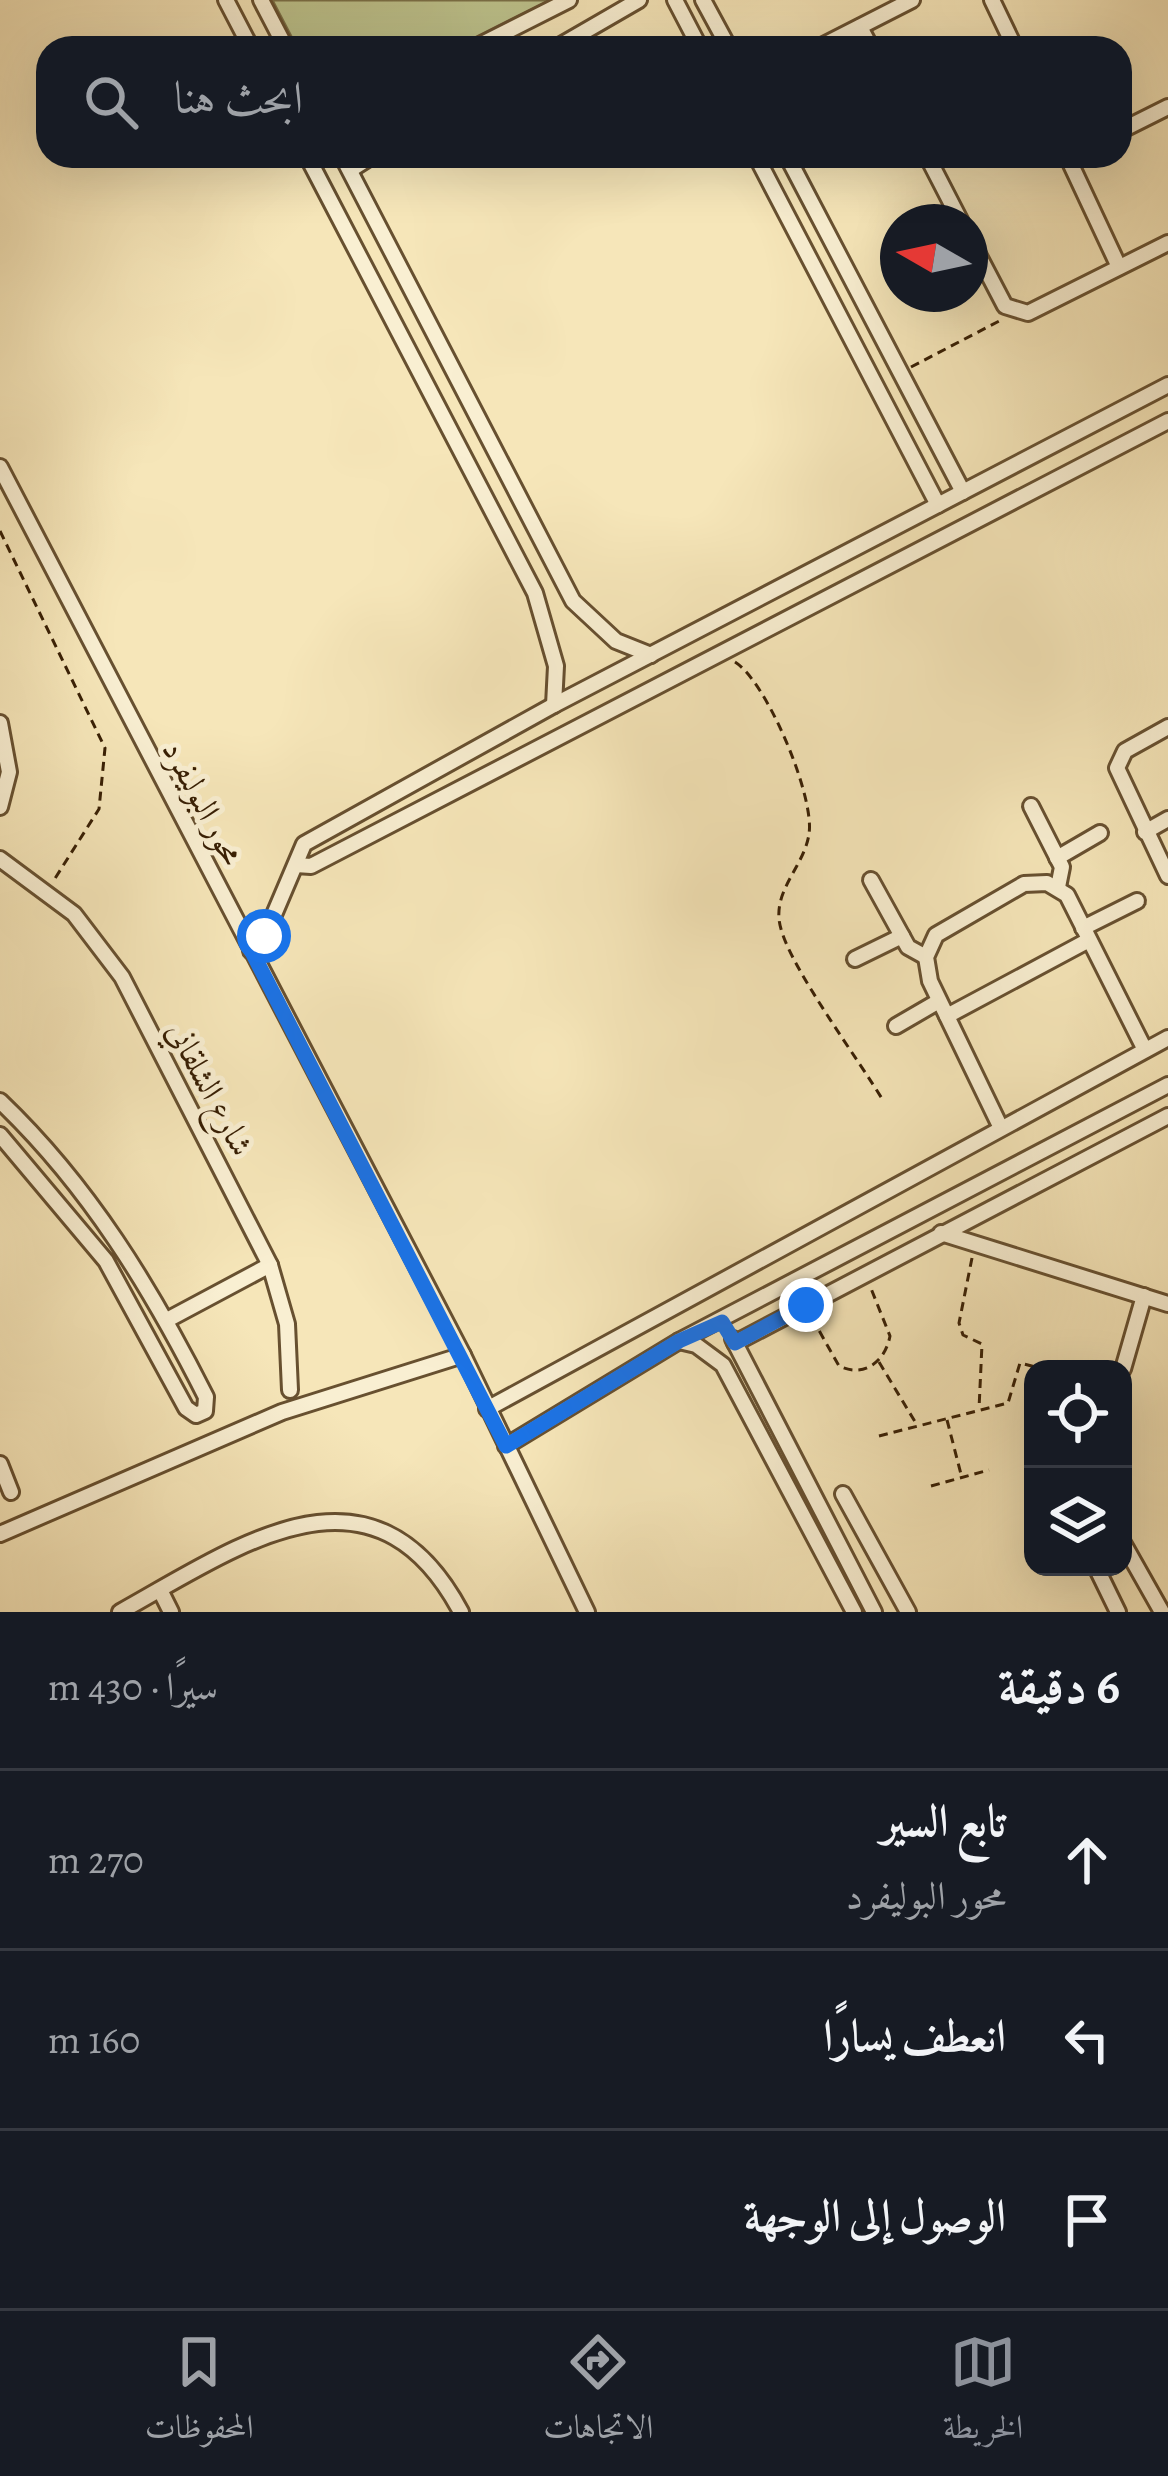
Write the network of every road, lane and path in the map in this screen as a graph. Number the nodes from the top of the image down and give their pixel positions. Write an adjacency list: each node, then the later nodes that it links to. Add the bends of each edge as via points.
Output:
1 (226, 0): 10 (street)
2 (261, 0): 11 (street)
3 (568, 0): 12 (street)
4 (639, 0): 13 (street)
5 (675, 0): 14 (street)
6 (703, 0): 15 (street)
7 (912, 0): 9 (street)
8 (992, 0): 18 (street)
9 (860, 27): 16 (street); 17 (street)
10 (245, 36)
11 (280, 36)
12 (498, 36)
13 (577, 36)
14 (694, 36)
15 (722, 36)
16 (842, 36)
17 (865, 36)
18 (1009, 36)
19 (1168, 107): 20 (street)
20 (1132, 125)
21 (314, 168): 43 (street, via 535,593 556,666)
22 (349, 168): 42 (street, via 573,601 605,634)
23 (762, 168): 37 (street)
24 (793, 168): 32 (street)
25 (933, 168): 27 (street)
26 (1074, 168): 29 (street)
27 (952, 204)
28 (1168, 243): 29 (street)
29 (1119, 267): 31 (street)
30 (988, 273): 31 (street)
31 (1016, 313): 32 (path)
32 (900, 373): 36 (street)
33 (1168, 385): 36 (street)
34 (1168, 421): 40 (street)
35 (0, 467): 61 (street, محور البوليفرد)
36 (963, 492): 37 (street)
37 (938, 505): 39 (street)
38 (0, 531): 57 (path, via 105,748 98,809)
39 (837, 559): 40 (street); 42 (street)
40 (850, 586): 41 (street)
41 (717, 655): 53 (street, via 311,866); 71 (path, via 758,680 808,806 806,846 780,899 783,935)
42 (651, 656): 43 (street)
43 (554, 705): 53 (street, via 304,844)
44 (0, 723): 47 (street, via 9,772)
45 (1168, 727): 49 (street, via 1125,751 1117,768)
46 (1031, 806): 51 (street)
47 (0, 807)
48 (1168, 819): 49 (street)
49 (1145, 832): 54 (street)
50 (1100, 833): 51 (street)
51 (1058, 858): 56 (street)
52 (0, 859): 57 (street, شارع الشلقاني)
53 (296, 865): 61 (street)
54 (1168, 876)
55 (871, 880): 60 (street)
56 (1058, 887): 59 (street); 62 (street, via 1024,884 936,935)
57 (46, 891): 79 (street, شارع الشلقاني, via 116,965)
58 (1136, 901): 59 (street)
59 (1086, 934): 65 (street); 68 (street)
60 (902, 936): 62 (street); 63 (street)
61 (251, 950): 88 (street, محور البوليفرد)
62 (926, 957): 64 (street)
63 (855, 959)
64 (940, 1001): 65 (street); 66 (street)
65 (947, 1016): 73 (street)
66 (896, 1026)
67 (1168, 1038): 68 (street)
68 (1145, 1050): 73 (street)
69 (1168, 1085): 85 (street)
70 (0, 1101): 75 (street)
71 (884, 1102)
72 (1168, 1116): 77 (street)
73 (1000, 1126): 93 (street)
74 (0, 1135): 76 (street)
75 (44, 1150): 76 (street); 84 (street, via 111,1231)
76 (28, 1165): 84 (street, via 106,1261 187,1408 201,1414 208,1401)
77 (941, 1233): 78 (street); 80 (street)
78 (975, 1244): 81 (street); 94 (path, via 959,1323 963,1335 982,1344)
79 (270, 1265): 84 (street); 92 (street, شارع الشلقاني, via 287,1324)
80 (864, 1274): 83 (street); 89 (path, via 890,1330)
81 (1144, 1296): 82 (street); 90 (street)
82 (1168, 1304)
83 (806, 1305): 87 (street); 89 (path, via 839,1366 857,1372)
84 (166, 1320)
85 (722, 1322): 86 (street); 87 (street)
86 (679, 1341): 98 (street); 115 (street, via 723,1365)
87 (735, 1343): 108 (street)
88 (463, 1355): 93 (street, محور البوليفرد); 105 (street, via 282,1412)
89 (878, 1360): 96 (path)
90 (1126, 1360)
91 (1024, 1364): 94 (path, via 1008,1403)
92 (290, 1390)
93 (487, 1408): 98 (street, محور البوليفرد)
94 (979, 1411): 95 (path)
95 (947, 1419): 96 (path); 101 (path)
96 (917, 1425): 97 (path)
97 (879, 1436)
98 (506, 1446): 114 (street, محور البوليفرد)
99 (0, 1464): 103 (street)
100 (989, 1470): 101 (path)
101 (962, 1478): 102 (path)
102 (932, 1486)
103 (11, 1492)
104 (843, 1494): 106 (street)
105 (0, 1534)
106 (879, 1559): 108 (street); 117 (street)
107 (1132, 1559): 119 (street)
108 (854, 1572): 116 (street)
109 (1100, 1576): 118 (street)
110 (160, 1590): 111 (street); 112 (street); 113 (street, via 280,1527 342,1521 387,1534 426,1561)
111 (120, 1612)
112 (171, 1612)
113 (461, 1612)
114 (587, 1612)
115 (854, 1612)
116 (874, 1612)
117 (908, 1612)
118 (1118, 1612)
119 (1162, 1612)

